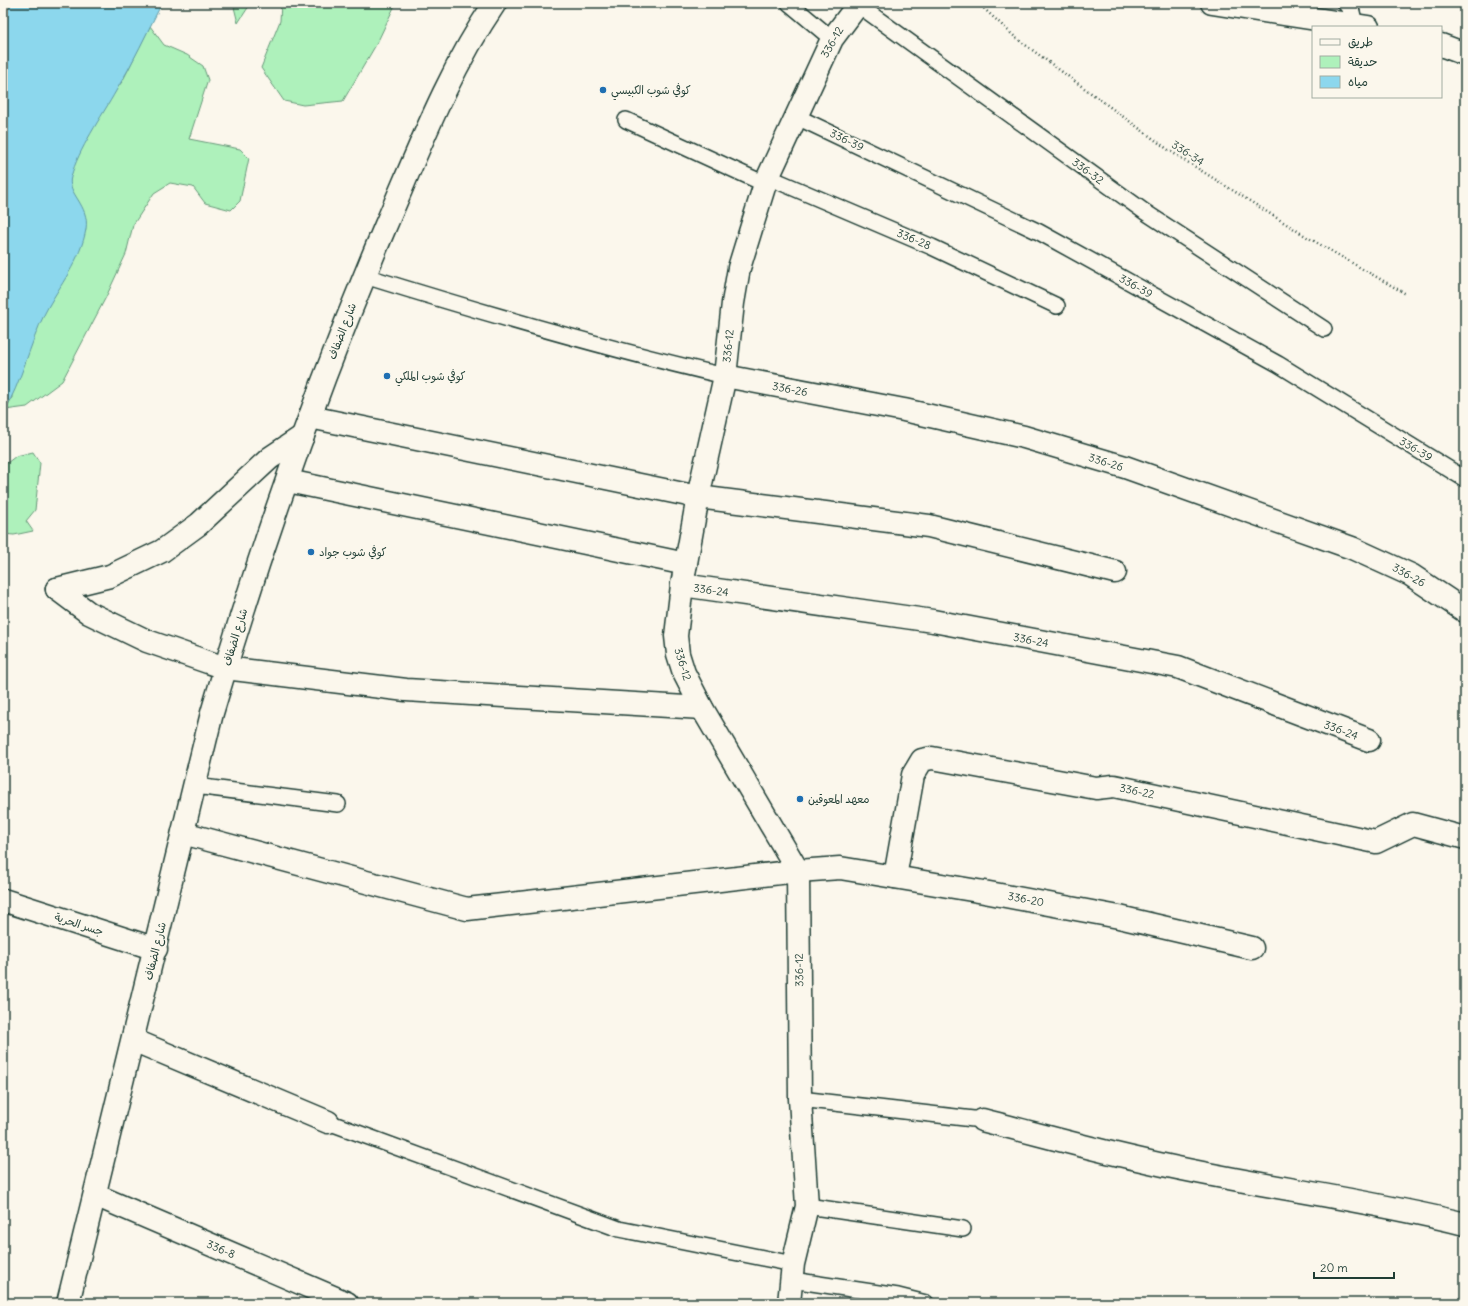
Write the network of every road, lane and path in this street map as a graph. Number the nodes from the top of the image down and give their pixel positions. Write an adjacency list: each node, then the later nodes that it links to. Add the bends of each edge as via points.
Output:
1 (495, 3): 14 (street, شارع الضفاف, via 443,95)
2 (790, 3): 8 (lane)
3 (978, 3): 15 (path, 336-34, via 1016,38 1170,151 1300,233)
4 (1212, 3): 7 (street)
5 (1345, 3): 7 (lane)
6 (858, 4): 8 (street, 336-12); 17 (lane, 336-32, via 1145,212)
7 (1362, 26)
8 (832, 39): 11 (street, 336-12)
9 (1442, 45): 10 (street)
10 (1465, 54)
11 (795, 116): 13 (street, 336-12); 20 (lane, 336-39, via 1039,232 1278,364)
12 (626, 120): 13 (lane, 336-28)
13 (766, 180): 16 (lane, 336-28, via 932,247); 18 (street, 336-12, via 740,268 733,303)
14 (364, 276): 18 (lane, via 506,320); 19 (street, شارع الضفاف)
15 (1406, 294)
16 (1057, 306)
17 (1324, 329)
18 (725, 376): 22 (street, 336-12); 26 (street, 336-26, via 904,410 1024,437 1125,467 1352,548 1411,575)
19 (307, 427): 21 (street, شارع الضفاف); 22 (street); 27 (street, via 199,524 162,551 110,576 57,589 95,616 147,641)
20 (1465, 479)
21 (288, 481): 23 (street); 27 (street, شارع الضفاف)
22 (698, 497): 23 (street, 336-12); 24 (street, via 928,526)
23 (686, 564): 25 (street, 336-12)
24 (1115, 572)
25 (682, 585): 28 (street, 336-12, via 676,636 678,654 684,673); 29 (street, 336-24, via 932,621 1178,667)
26 (1465, 611)
27 (225, 668): 28 (street, via 406,690); 30 (street, شارع الضفاف)
28 (702, 708): 34 (street, 336-12)
29 (1369, 740)
30 (195, 786): 31 (lane); 32 (street, شارع الضفاف)
31 (338, 804)
32 (183, 833): 34 (street, 336-20, via 468,909); 38 (street, شارع الضفاف)
33 (1465, 838): 35 (street, 336-22, via 1413,824 1376,842 1114,786 1082,786 932,758 922,760 913,775)
34 (798, 871): 35 (street, 336-20, via 840,868); 40 (street, 336-12)
35 (895, 877): 37 (street, 336-20, via 1119,916)
36 (3, 900): 38 (street, جسر الحرية)
37 (1252, 948)
38 (156, 949): 39 (street, شارع الضفاف)
39 (133, 1040): 42 (street); 43 (street, شارع الضفاف)
40 (800, 1099): 41 (lane); 44 (street, 336-12)
41 (982, 1120): 45 (street, via 1149,1162 1409,1210)
42 (328, 1122): 47 (lane, via 619,1229)
43 (95, 1194): 48 (street, شارع الضفاف); 49 (street, 336-8)
44 (807, 1206): 46 (lane); 47 (street, 336-12)
45 (1465, 1224)
46 (963, 1229)
47 (792, 1272): 50 (street, 336-12); 51 (lane)
48 (68, 1303)
49 (347, 1303)
50 (789, 1303)
51 (926, 1303)

